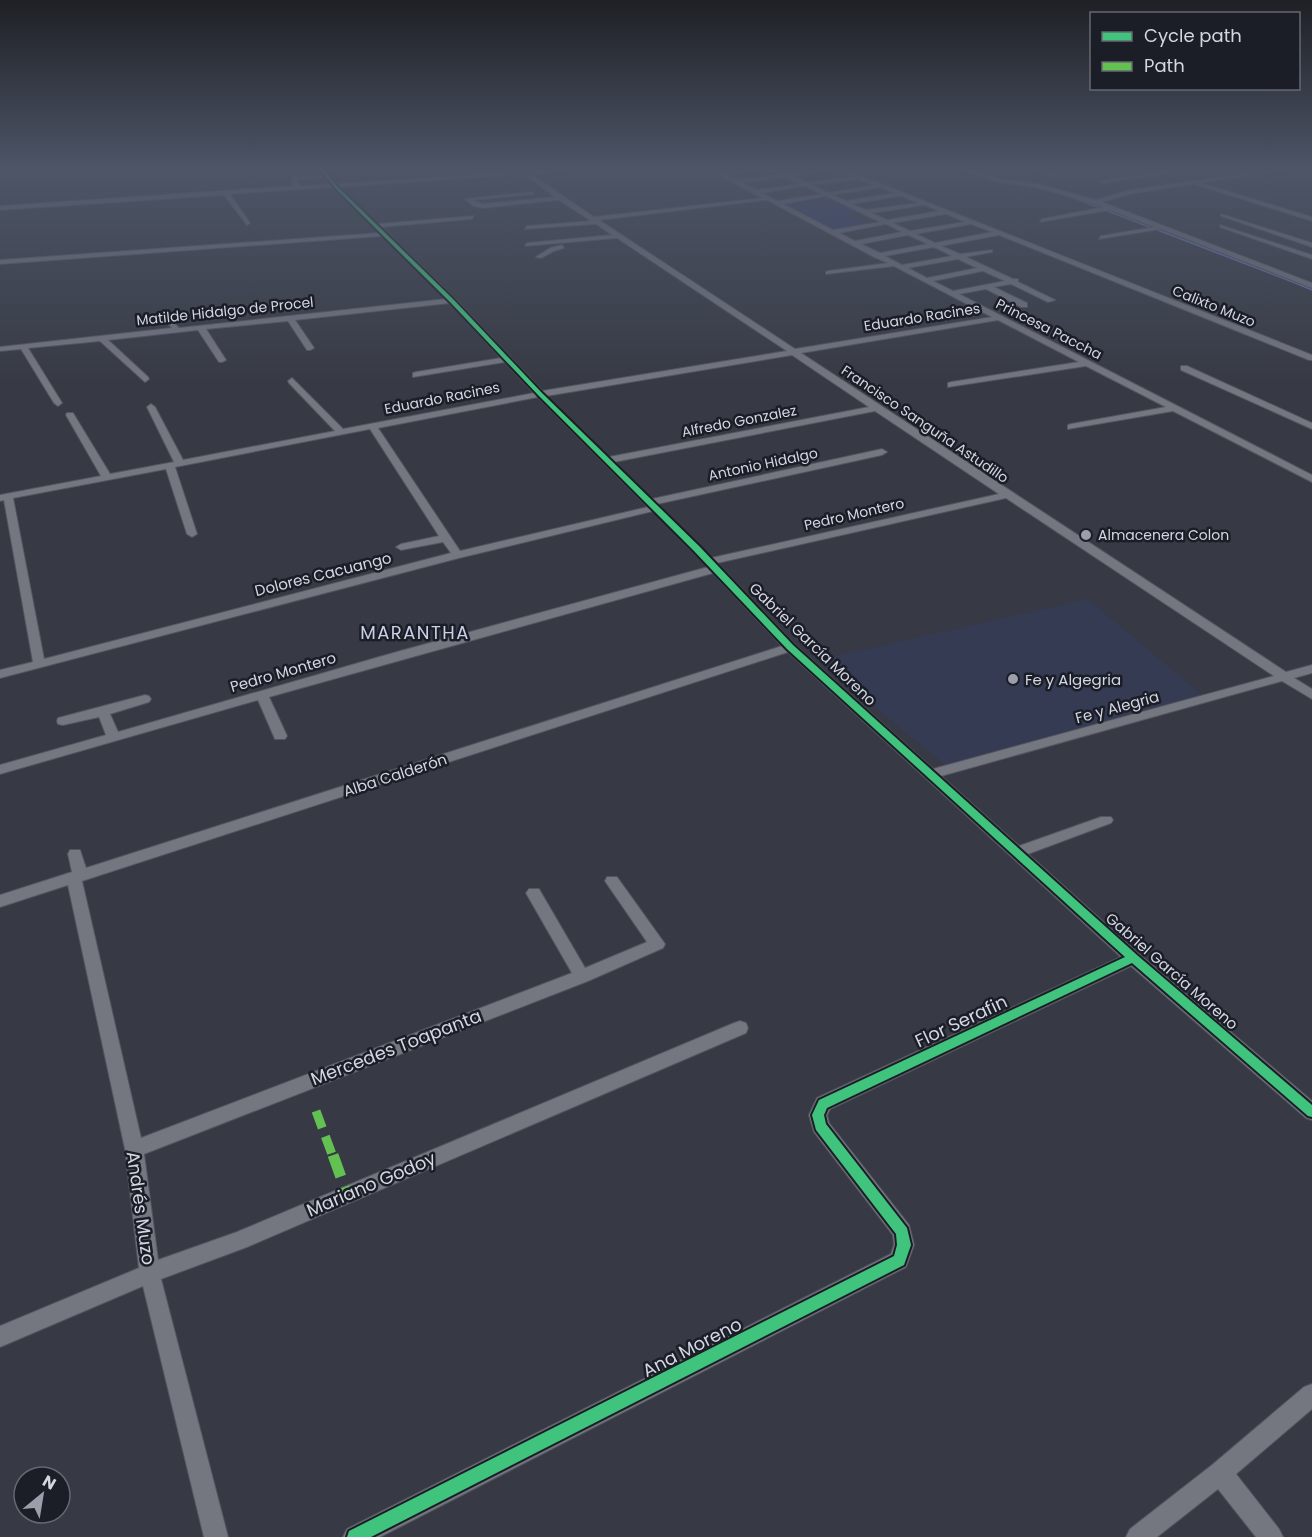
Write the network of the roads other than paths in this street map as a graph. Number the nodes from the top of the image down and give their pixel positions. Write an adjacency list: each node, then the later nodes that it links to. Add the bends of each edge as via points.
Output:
1 (253, 241): 21 (street)
2 (392, 241): 31 (street, Gabriel García Moreno)
3 (570, 241): 14 (street)
4 (848, 241): 13 (street, Princesa Paccha)
5 (866, 241): 13 (street)
6 (927, 241): 15 (street)
7 (960, 241): 15 (street)
8 (966, 241): 17 (street, via 990,251)
9 (1020, 241): 43 (street, Calixto Muzo)
10 (1194, 241): 27 (street)
11 (1266, 241): 18 (street)
12 (627, 242): 19 (street, via 557,247); 42 (street, Francisco Sanguña Astudillo)
13 (853, 243): 16 (street, Princesa Paccha)
14 (527, 245)
15 (936, 245): 16 (street); 17 (street)
16 (876, 256): 22 (street, Princesa Paccha)
17 (960, 256): 22 (street); 23 (street)
18 (1311, 256): 20 (street)
19 (539, 257)
20 (1295, 259)
21 (0, 262)
22 (897, 266): 24 (street); 25 (street, Princesa Paccha)
23 (987, 268): 25 (street); 26 (street)
24 (828, 273)
25 (925, 280): 29 (street, Princesa Paccha)
26 (1015, 281): 28 (street); 30 (street)
27 (1312, 286)
28 (988, 287): 29 (street); 32 (street)
29 (952, 294): 35 (street, Princesa Paccha)
30 (1050, 300)
31 (452, 301): 34 (street, Matilde Hidalgo de Procel); 44 (street, Gabriel García Moreno)
32 (1024, 305)
33 (165, 316): 37 (street)
34 (290, 318): 36 (street, Matilde Hidalgo de Procel); 40 (street)
35 (999, 318): 42 (street, Eduardo Racines); 46 (street, Princesa Paccha)
36 (200, 327): 37 (street, Matilde Hidalgo de Procel); 45 (street)
37 (177, 330): 38 (street, Matilde Hidalgo de Procel)
38 (102, 338): 39 (street, Matilde Hidalgo de Procel); 49 (street)
39 (23, 346): 41 (street, Matilde Hidalgo de Procel); 53 (street)
40 (310, 348)
41 (0, 349)
42 (794, 352): 52 (street, Eduardo Racines); 55 (street, Francisco Sanguña Astudillo)
43 (1312, 358)
44 (508, 359): 48 (street); 52 (street, Gabriel García Moreno)
45 (222, 360)
46 (1087, 363): 51 (street); 56 (street, Princesa Paccha)
47 (1184, 368): 59 (street)
48 (416, 375)
49 (145, 379)
50 (292, 381): 61 (street)
51 (951, 385)
52 (540, 394): 58 (street, Eduardo Racines); 63 (street, Gabriel García Moreno)
53 (58, 403)
54 (151, 407): 64 (street)
55 (877, 408): 63 (street, Alfredo Gonzalez); 67 (street, Francisco Sanguña Astudillo)
56 (1174, 408): 60 (street); 66 (street, Princesa Paccha)
57 (70, 415): 65 (street)
58 (372, 425): 61 (street, Eduardo Racines); 71 (street)
59 (1312, 426)
60 (1071, 427)
61 (340, 431): 64 (street, Eduardo Racines)
62 (882, 452): 69 (street, Antonio Hidalgo)
63 (607, 460): 69 (street, Gabriel García Moreno)
64 (174, 463): 65 (street, Eduardo Racines); 70 (street)
65 (106, 476): 68 (street, Eduardo Racines)
66 (1312, 479)
67 (1007, 495): 74 (street, Pedro Montero); 79 (street, Francisco Sanguña Astudillo)
68 (4, 497): 76 (street)
69 (652, 505): 73 (street, Dolores Cacuango); 74 (street, Gabriel García Moreno)
70 (192, 534)
71 (446, 538): 72 (street); 73 (street)
72 (401, 547)
73 (457, 555): 76 (street, Dolores Cacuango)
74 (711, 565): 75 (street, Gabriel García Moreno); 81 (street, Pedro Montero)
75 (790, 647): 88 (street, Gabriel García Moreno); 92 (street, Alba Calderón)
76 (39, 663): 78 (street, Dolores Cacuango)
77 (1312, 669): 79 (street, Fe y Alegria)
78 (0, 674)
79 (1287, 678): 80 (street, Francisco Sanguña Astudillo); 88 (street, Fe y Alegria)
80 (1312, 695)
81 (262, 696): 85 (street); 86 (street, Pedro Montero)
82 (145, 699): 83 (street)
83 (103, 712): 84 (street); 86 (street)
84 (63, 721)
85 (280, 736)
86 (114, 738): 87 (street, Pedro Montero)
87 (0, 770)
88 (931, 774): 91 (street, Gabriel García Moreno)
89 (1106, 820): 91 (street)
90 (75, 854): 92 (street, Andrés Muzo)
91 (1018, 854): 96 (street, Gabriel García Moreno)
92 (77, 877): 95 (street, Alba Calderón); 101 (street, Andrés Muzo)
93 (612, 881): 97 (street, Mercedes Toapanta, via 657,944)
94 (534, 893): 97 (street)
95 (0, 901)
96 (1133, 958): 99 (street, Gabriel García Moreno); 100 (street, Flor Serafin, via 823,1104)
97 (582, 976): 101 (street, Mercedes Toapanta)
98 (740, 1029): 102 (street, Mariano Godoy, via 240,1240)
99 (1312, 1112)
100 (819, 1126): 107 (street, Ana Moreno, via 902,1232 904,1245 899,1260)
101 (134, 1149): 102 (street, Andrés Muzo)
102 (150, 1273): 103 (street, Mariano Godoy); 106 (street, Andrés Muzo)
103 (0, 1337)
104 (1312, 1395): 105 (street)
105 (1220, 1473): 108 (street); 109 (street)
106 (216, 1537)
107 (355, 1537)
108 (1138, 1537)
109 (1271, 1537)

